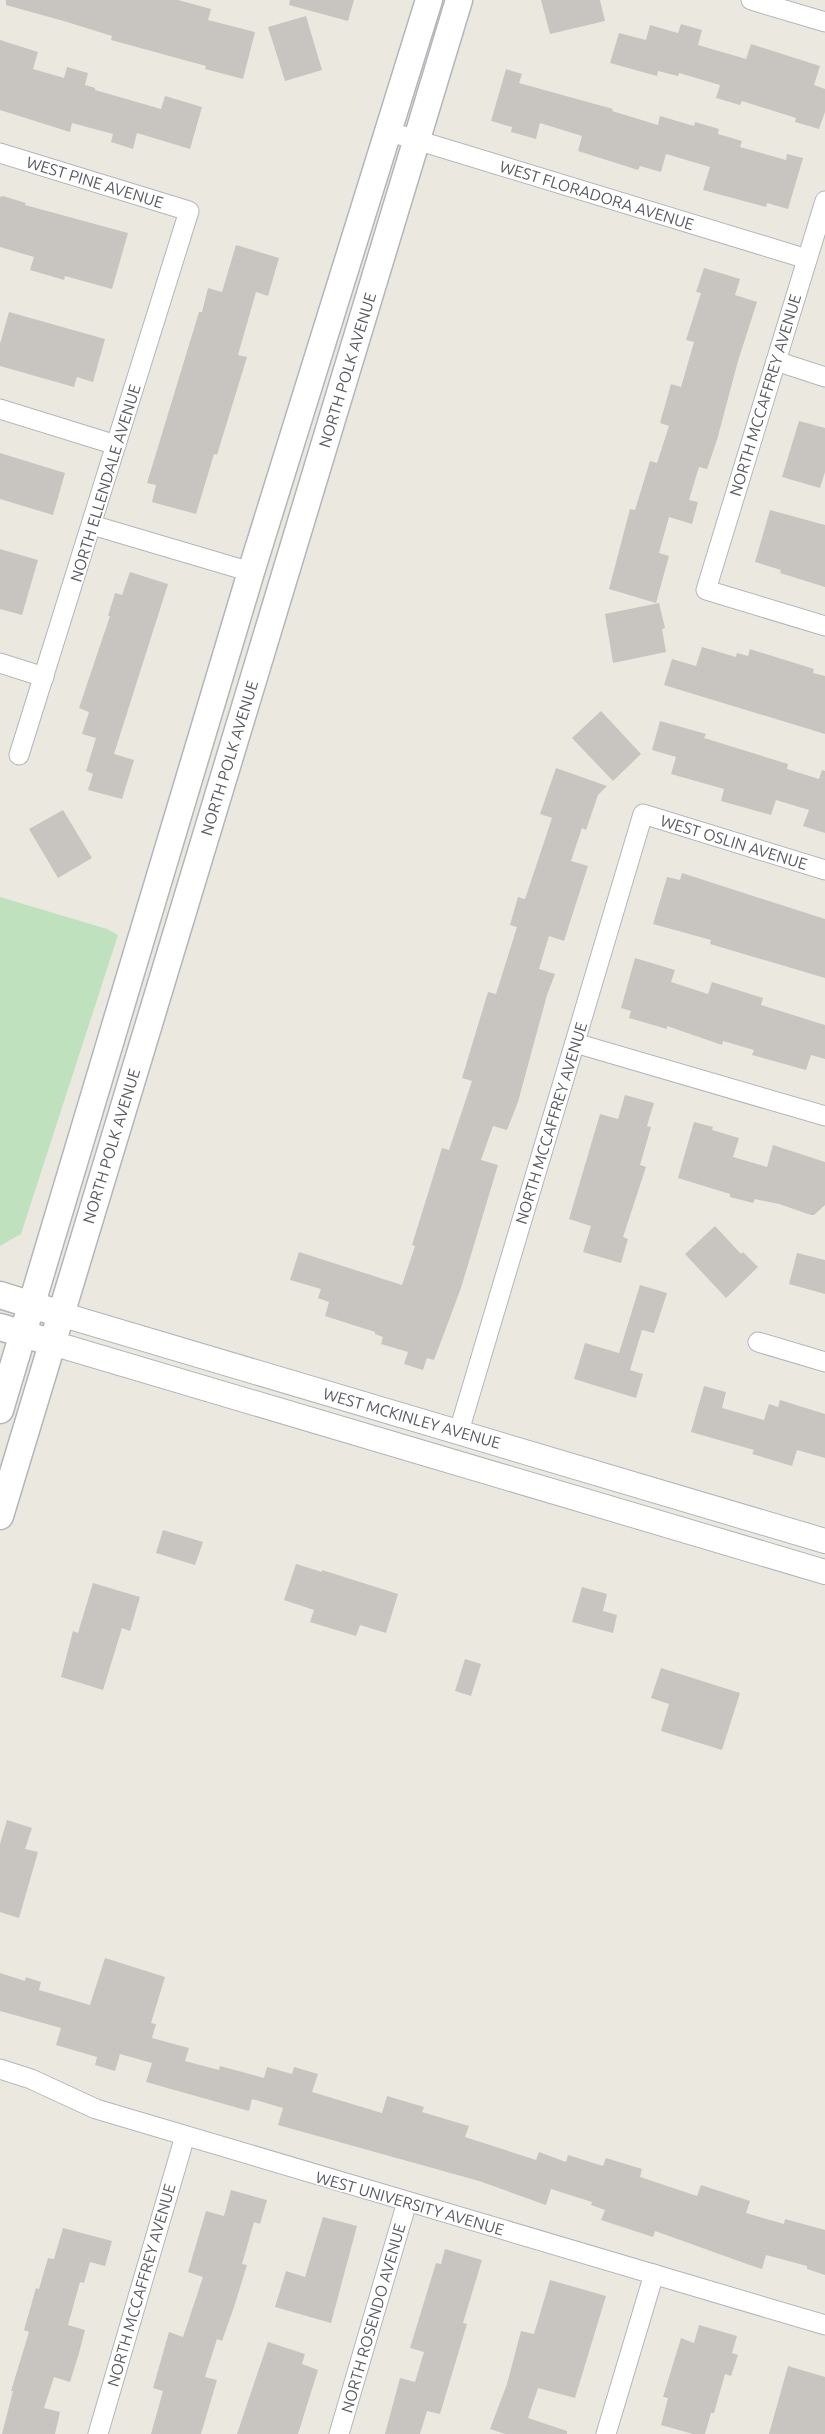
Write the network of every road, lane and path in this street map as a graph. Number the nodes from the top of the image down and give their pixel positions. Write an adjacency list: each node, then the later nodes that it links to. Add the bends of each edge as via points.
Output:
1 (429, 0): 5 (main road, NORTH POLK AVENUE)
2 (459, 0): 6 (main road, NORTH POLK AVENUE)
3 (751, 0): 4 (street)
4 (825, 22)
5 (387, 131): 6 (street, WEST FLORADORA AVENUE); 16 (main road, NORTH POLK AVENUE)
6 (416, 140): 10 (street, WEST FLORADORA AVENUE); 21 (main road, NORTH POLK AVENUE)
7 (0, 153): 9 (street, WEST PINE AVENUE)
8 (825, 201): 10 (street, NORTH MCCAFFREY AVENUE)
9 (189, 211): 14 (street, NORTH ELLENDALE AVENUE)
10 (807, 259): 11 (street, NORTH MCCAFFREY AVENUE)
11 (776, 361): 12 (street); 17 (street, NORTH MCCAFFREY AVENUE, via 706,590)
12 (825, 377)
13 (0, 409): 14 (street)
14 (116, 445): 15 (street, NORTH ELLENDALE AVENUE)
15 (92, 525): 16 (street); 19 (street, NORTH ELLENDALE AVENUE)
16 (251, 572): 21 (main road, via 262,603 219,745); 27 (main road, NORTH POLK AVENUE)
17 (825, 626)
18 (0, 663): 19 (street)
19 (44, 677): 20 (street, NORTH ELLENDALE AVENUE)
20 (19, 755)
21 (225, 771): 28 (main road, NORTH POLK AVENUE)
22 (642, 814): 23 (street, WEST OSLIN AVENUE); 24 (street, NORTH MCCAFFREY AVENUE)
23 (825, 870)
24 (574, 1043): 25 (street); 36 (street, NORTH MCCAFFREY AVENUE)
25 (825, 1116)
26 (0, 1296): 27 (main road, WEST MCKINLEY AVENUE)
27 (32, 1305): 28 (main road, WEST MCKINLEY AVENUE); 29 (main road, NORTH POLK AVENUE)
28 (60, 1314): 31 (main road, NORTH POLK AVENUE); 34 (street, WEST MCKINLEY AVENUE)
29 (11, 1331): 31 (main road, WEST MCKINLEY AVENUE); 35 (main road, NORTH POLK AVENUE)
30 (758, 1342): 32 (street)
31 (52, 1343): 33 (street, WEST MCKINLEY AVENUE); 37 (main road, NORTH POLK AVENUE)
32 (825, 1362)
33 (164, 1377): 34 (street, via 214,1381 261,1391 274,1390); 39 (street, WEST MCKINLEY AVENUE)
34 (277, 1379): 36 (street, WEST MCKINLEY AVENUE)
35 (0, 1410)
36 (459, 1431): 38 (street, WEST MCKINLEY AVENUE)
37 (0, 1516)
38 (825, 1541)
39 (825, 1572)
40 (0, 2069): 41 (street, WEST UNIVERSITY AVENUE, via 31,2079 96,2109)
41 (185, 2136): 42 (street, WEST UNIVERSITY AVENUE); 45 (street, NORTH MCCAFFREY AVENUE)
42 (407, 2202): 43 (street, WEST UNIVERSITY AVENUE); 46 (street, NORTH ROSENDO AVENUE)
43 (654, 2274): 44 (street, WEST UNIVERSITY AVENUE); 47 (street)
44 (825, 2325)
45 (98, 2434)
46 (339, 2434)
47 (606, 2434)

